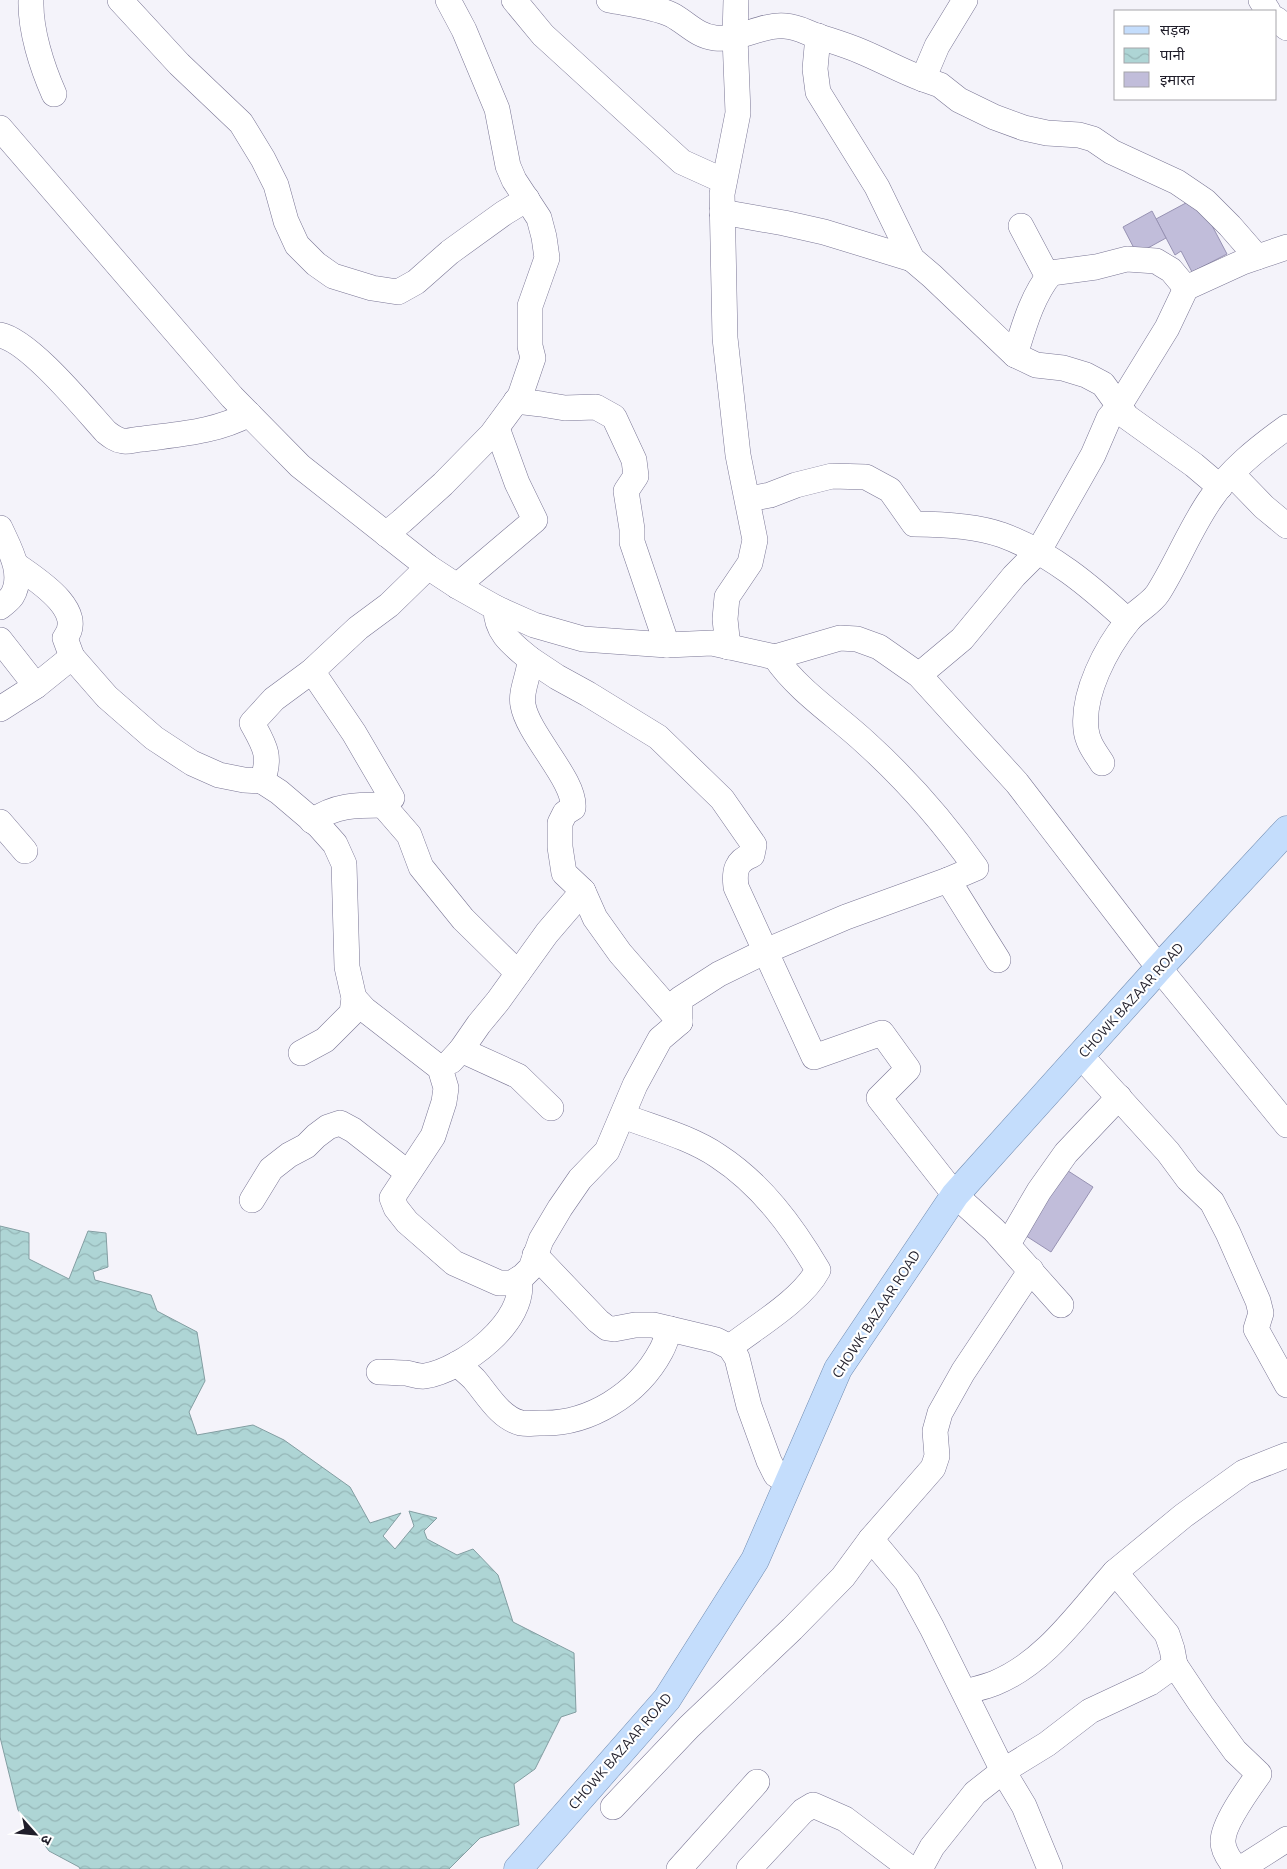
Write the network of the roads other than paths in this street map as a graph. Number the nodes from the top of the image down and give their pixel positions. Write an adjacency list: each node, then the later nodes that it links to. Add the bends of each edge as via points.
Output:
1 (31, 0): 13 (street, via 40,54)
2 (120, 0): 16 (street, via 179,64 241,123 276,185 297,245 333,276 398,292)
3 (448, 0): 16 (street, via 497,109 508,166)
4 (514, 0): 15 (street, via 543,35 682,162)
5 (610, 0): 11 (street, via 657,9 673,15 695,32 715,38)
6 (736, 0): 11 (street)
7 (965, 0): 12 (street, via 937,46)
8 (1277, 20): 9 (street)
9 (1287, 28)
10 (818, 36): 11 (street, via 799,27 782,25); 12 (street, via 835,40); 21 (street, via 815,69 818,92 877,187)
11 (735, 37): 15 (street, via 738,113)
12 (923, 79): 20 (street, via 940,85 959,100 994,117 1047,134 1093,139 1112,152 1177,182 1205,201)
13 (54, 94)
14 (0, 128): 28 (street)
15 (724, 181): 17 (street)
16 (527, 199): 26 (street, via 539,218 546,258 530,306 533,358)
17 (722, 212): 21 (street, via 824,232); 32 (street, via 725,338 738,456)
18 (1021, 226): 22 (street)
19 (1287, 247): 20 (street)
20 (1257, 257): 23 (street)
21 (912, 259): 25 (street)
22 (1048, 277): 23 (street, via 1051,272 1096,267 1127,259 1156,261 1171,270); 25 (street, via 1027,316)
23 (1186, 288): 27 (street, via 1167,328)
24 (0, 335): 28 (street, via 34,356 114,438 124,442 216,428)
25 (1015, 355): 27 (street, via 1036,365 1086,375 1104,384)
26 (516, 401): 30 (street); 44 (street, via 565,408 596,407 614,417 634,460 636,476 626,491 632,542)
27 (1119, 406): 31 (street, via 1137,425 1194,465); 36 (street, via 1109,418 1093,455)
28 (249, 414): 35 (street, via 300,466)
29 (1287, 427): 31 (street)
30 (497, 428): 35 (street, via 442,484); 39 (street, via 517,483 535,520)
31 (1226, 480): 33 (street); 42 (street, via 1199,519 1157,596)
32 (748, 499): 36 (street, via 832,476 866,477 890,490 914,524 1001,534); 45 (street, via 755,540 750,563 727,596)
33 (1287, 526)
34 (0, 528): 37 (street)
35 (386, 534): 38 (street)
36 (1038, 552): 42 (street, via 1067,569); 50 (street, via 962,638)
37 (16, 565): 40 (street, via 17,581 11,596); 46 (street, via 52,592 63,605 70,620 70,631 65,638)
38 (428, 567): 39 (street); 49 (street)
39 (457, 586): 41 (street)
40 (0, 607)
41 (496, 608): 44 (street, via 534,626 583,639); 48 (street, via 498,626 510,642)
42 (1128, 621): 53 (street, via 1102,661 1086,711 1089,743)
43 (0, 640): 51 (street)
44 (667, 645): 45 (street, via 712,643)
45 (728, 648): 47 (street)
46 (72, 657): 51 (street); 54 (street, via 107,698 192,763 219,775)
47 (776, 657): 50 (street, via 840,638 857,639 879,647); 60 (street, via 786,674 924,799 958,842 976,868)
48 (530, 659): 61 (street, via 522,703 528,721 574,800 573,808 564,813 560,823 560,847 564,873); 62 (street, via 658,737 722,798 754,845 752,854 743,858 734,877 741,901)
49 (312, 671): 54 (street, via 274,699 252,723 266,747 268,767); 55 (street, via 392,798)
50 (919, 675): 64 (street, via 1017,784)
51 (36, 686): 52 (street)
52 (0, 709)
53 (1102, 763)
54 (262, 781): 56 (street)
55 (383, 805): 56 (street, via 344,806); 65 (street, via 409,835 421,867 463,919)
56 (312, 820): 66 (street, via 335,844 344,864 347,968)
57 (0, 822): 59 (street)
58 (1287, 830): 64 (main road, CHOWK BAZAAR ROAD)
59 (26, 852)
60 (948, 880): 62 (street, via 846,917); 63 (street)
61 (583, 891): 65 (street); 67 (street, via 596,918 620,953)
62 (766, 951): 67 (street, via 719,974 680,1000); 77 (street, via 814,1057 882,1033 908,1069 879,1098)
63 (998, 960)
64 (1159, 968): 70 (main road, CHOWK BAZAAR ROAD); 75 (street)
65 (518, 973): 68 (street)
66 (354, 998): 69 (street, via 352,1013 342,1024 325,1040); 71 (street, via 440,1068)
67 (680, 1022): 74 (street, via 660,1040 635,1084)
68 (461, 1050): 71 (street); 73 (street, via 518,1076)
69 (301, 1053)
70 (1080, 1055): 72 (street); 77 (main road, CHOWK BAZAAR ROAD)
71 (441, 1073): 76 (street, via 446,1088 438,1124)
72 (1119, 1097): 79 (street, via 1066,1153); 88 (street, via 1188,1179 1212,1202 1258,1301 1261,1313 1256,1329)
73 (551, 1108)
74 (622, 1116): 80 (street, via 607,1151 580,1179 547,1228); 85 (street, via 685,1139 717,1155 776,1209 818,1270 793,1299)
75 (1287, 1125)
76 (408, 1173): 78 (street, via 353,1130 340,1124 328,1127 306,1146 271,1168); 82 (street, via 392,1198 407,1222 454,1263 499,1283)
77 (955, 1195): 79 (street); 90 (main road, CHOWK BAZAAR ROAD, via 838,1369)
78 (252, 1200)
79 (1008, 1244): 81 (street)
80 (535, 1255): 82 (street, via 531,1268); 84 (street, via 607,1328 653,1325)
81 (1031, 1270): 83 (street); 91 (street, via 963,1372 940,1413 935,1431 937,1456 933,1468)
82 (519, 1279): 86 (street, via 521,1289 512,1314 481,1348)
83 (1060, 1305)
84 (670, 1329): 85 (street, via 716,1340); 86 (street, via 661,1351 642,1377 618,1400 585,1417 564,1423 520,1422 506,1415)
85 (730, 1347): 90 (street, via 737,1358 748,1406 769,1461 776,1475)
86 (457, 1364): 87 (street, via 424,1376)
87 (379, 1372)
88 (1287, 1385)
89 (1287, 1454): 92 (street, via 1244,1472 1183,1516)
90 (789, 1481): 99 (main road, CHOWK BAZAAR ROAD, via 754,1560 667,1699)
91 (871, 1539): 94 (street, via 907,1582); 97 (street, via 843,1577 792,1630 689,1726)
92 (1115, 1572): 93 (street, via 1166,1634); 94 (street, via 1045,1651 1020,1670 995,1683)
93 (1175, 1665): 95 (street, via 1150,1683 1090,1711 1047,1744); 105 (street, via 1235,1751 1259,1774 1229,1820 1223,1842 1227,1856)
94 (965, 1692): 95 (street)
95 (1003, 1770): 103 (street, via 975,1793 932,1847); 104 (street, via 1024,1806)
96 (758, 1782): 100 (street)
97 (613, 1807)
98 (1287, 1839): 105 (street)
99 (518, 1869)
100 (679, 1869)
101 (749, 1869): 102 (street, via 803,1811 813,1805 845,1819)
102 (911, 1869)
103 (920, 1869)
104 (1050, 1869)
105 (1239, 1869)

